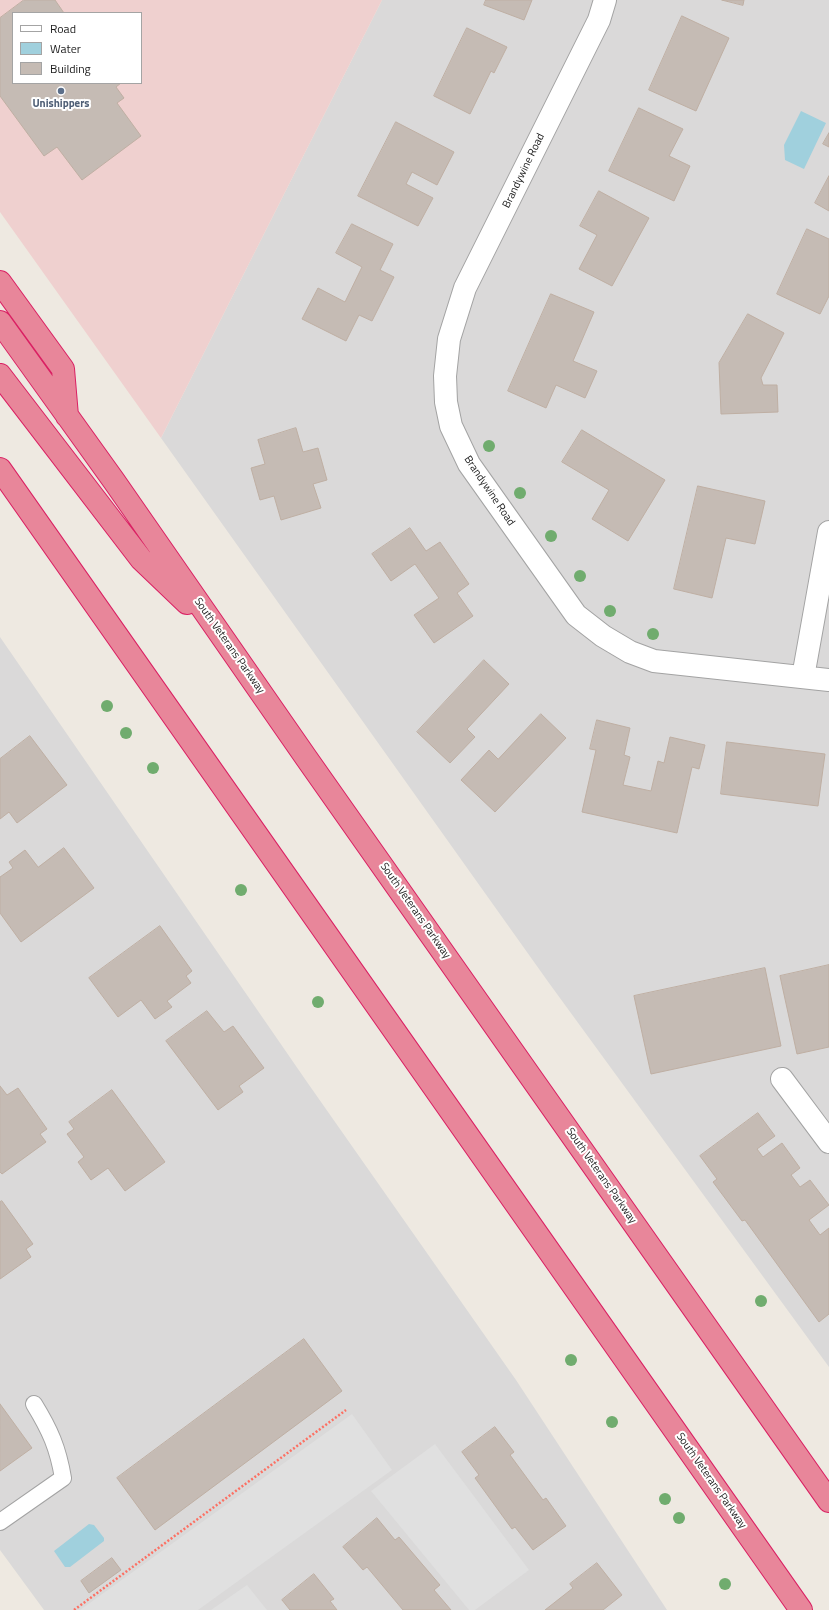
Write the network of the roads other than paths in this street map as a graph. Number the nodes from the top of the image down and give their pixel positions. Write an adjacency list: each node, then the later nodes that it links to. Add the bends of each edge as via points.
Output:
1 (605, 0): 9 (street, Brandywine Road, via 596,27 465,288 449,339 445,376 446,402 451,426 469,464 576,615 603,636 654,662)
2 (0, 282): 5 (highway, via 62,369)
3 (0, 322): 5 (highway, South Veterans Parkway)
4 (0, 375): 8 (highway, via 141,559)
5 (67, 418): 8 (highway, South Veterans Parkway)
6 (0, 469): 16 (highway, South Veterans Parkway)
7 (829, 532): 9 (street)
8 (220, 634): 14 (highway, South Veterans Parkway)
9 (803, 677): 10 (street, Brandywine Road)
10 (829, 680)
11 (782, 1078): 12 (street)
12 (829, 1142)
13 (34, 1404): 15 (lane, via 58,1451 63,1478)
14 (829, 1501)
15 (0, 1522)
16 (801, 1610)

